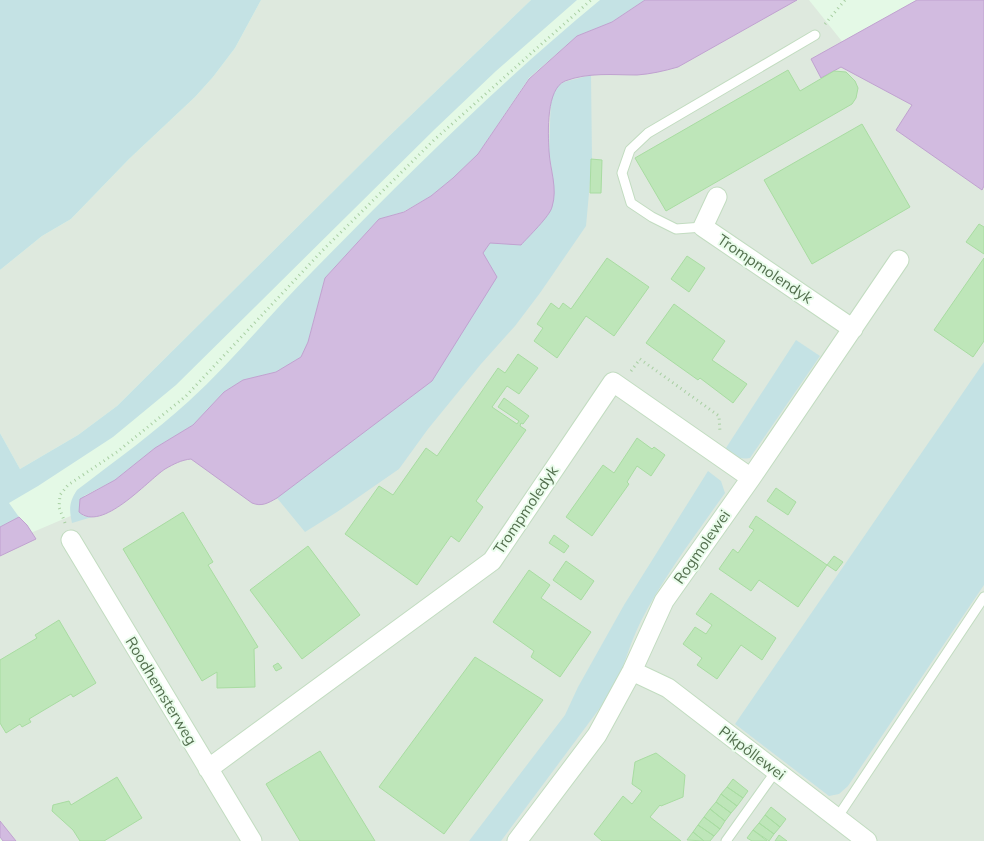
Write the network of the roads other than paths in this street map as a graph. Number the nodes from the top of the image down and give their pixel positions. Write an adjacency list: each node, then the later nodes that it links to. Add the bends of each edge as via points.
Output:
1 (815, 35): 3 (lane, via 648,133 630,150 622,173 631,203 676,229)
2 (717, 197): 3 (street, Trompmolendyk)
3 (703, 226): 5 (street, Trompmolendyk)
4 (899, 260): 5 (street, Rogmolewei)
5 (853, 329): 6 (street, Rogmolewei)
6 (751, 478): 9 (street, Rogmolewei, via 664,601); 10 (street, Trompmoledyk, via 613,382 492,561)
7 (71, 540): 10 (street, Roodhemsterweg)
8 (984, 597): 12 (lane)
9 (632, 670): 11 (street, Pikpôllewei, via 668,688); 14 (street, Rogmolewei, via 597,735)
10 (208, 769): 13 (street, Roodhemsterweg)
11 (776, 771): 12 (street, Pikpôllewei); 15 (lane)
12 (837, 818): 16 (street, Pikpôllewei)
13 (252, 841)
14 (517, 841)
15 (726, 841)
16 (867, 841)

